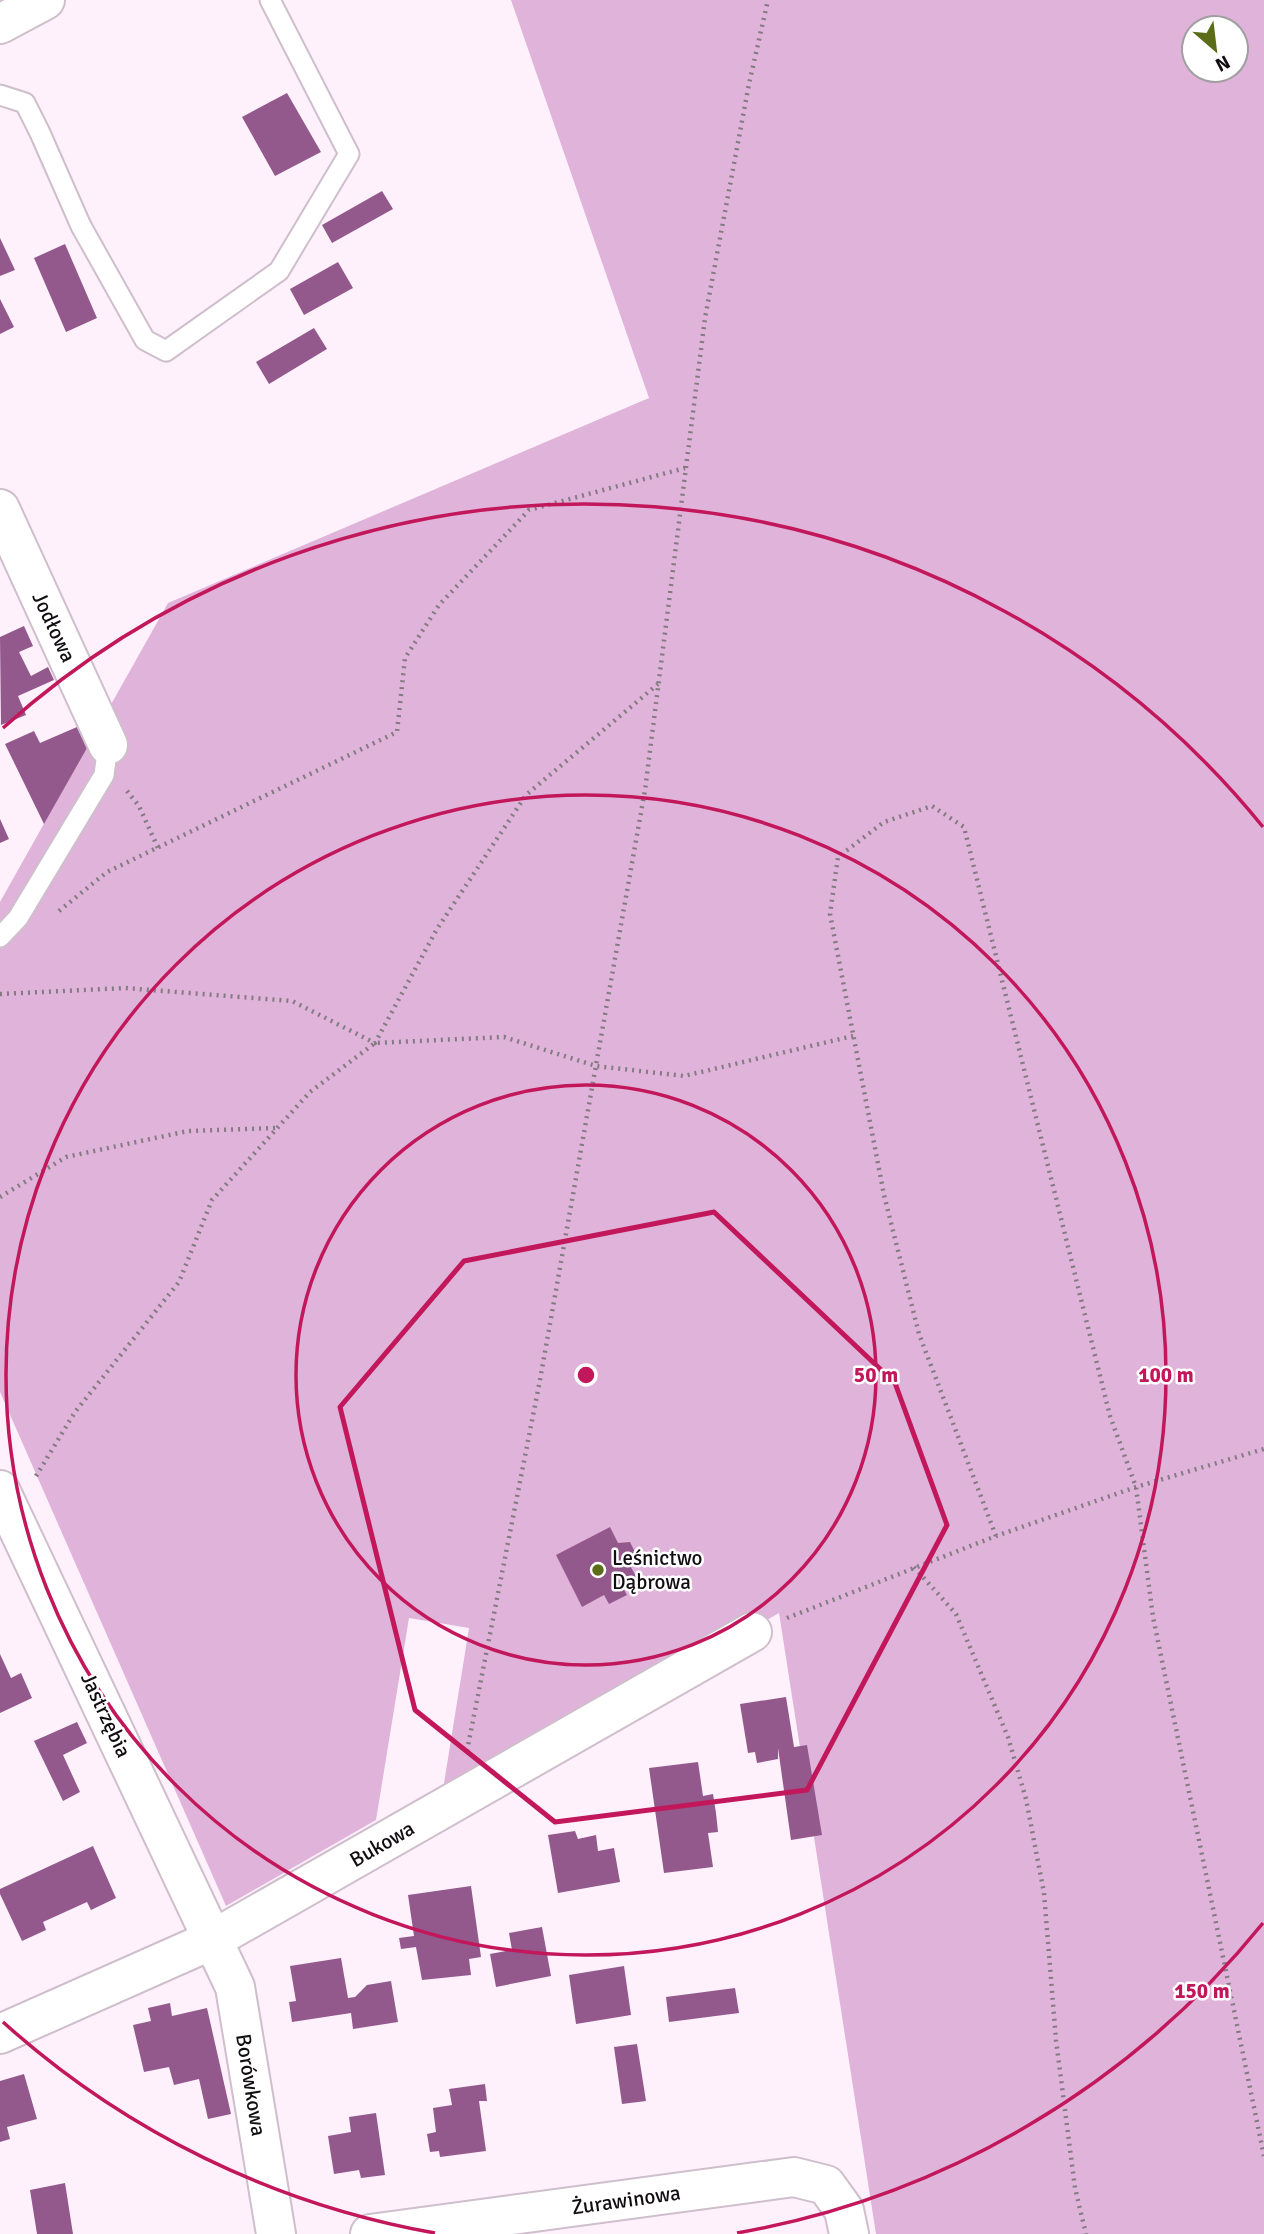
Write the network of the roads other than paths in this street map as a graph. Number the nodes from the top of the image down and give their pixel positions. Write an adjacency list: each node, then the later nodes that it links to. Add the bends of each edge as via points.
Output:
1 (46, 0): 3 (street)
2 (270, 0): 4 (lane, via 349,154 279,271 166,351 145,340 81,226 25,103)
3 (0, 24)
4 (0, 95)
5 (0, 509): 6 (street, Jodłowa)
6 (107, 753): 7 (lane, via 104,775 18,918)
7 (0, 937)
8 (6, 1502): 10 (street, Jastrzębia)
9 (752, 1632): 10 (street, Bukowa)
10 (212, 1940): 11 (street, Bukowa); 12 (street, Borówkowa, via 235,1987)
11 (0, 2034)
12 (276, 2234)
13 (370, 2234): 14 (street, Żurawinowa, via 794,2177 826,2185 845,2210)
14 (849, 2234)

